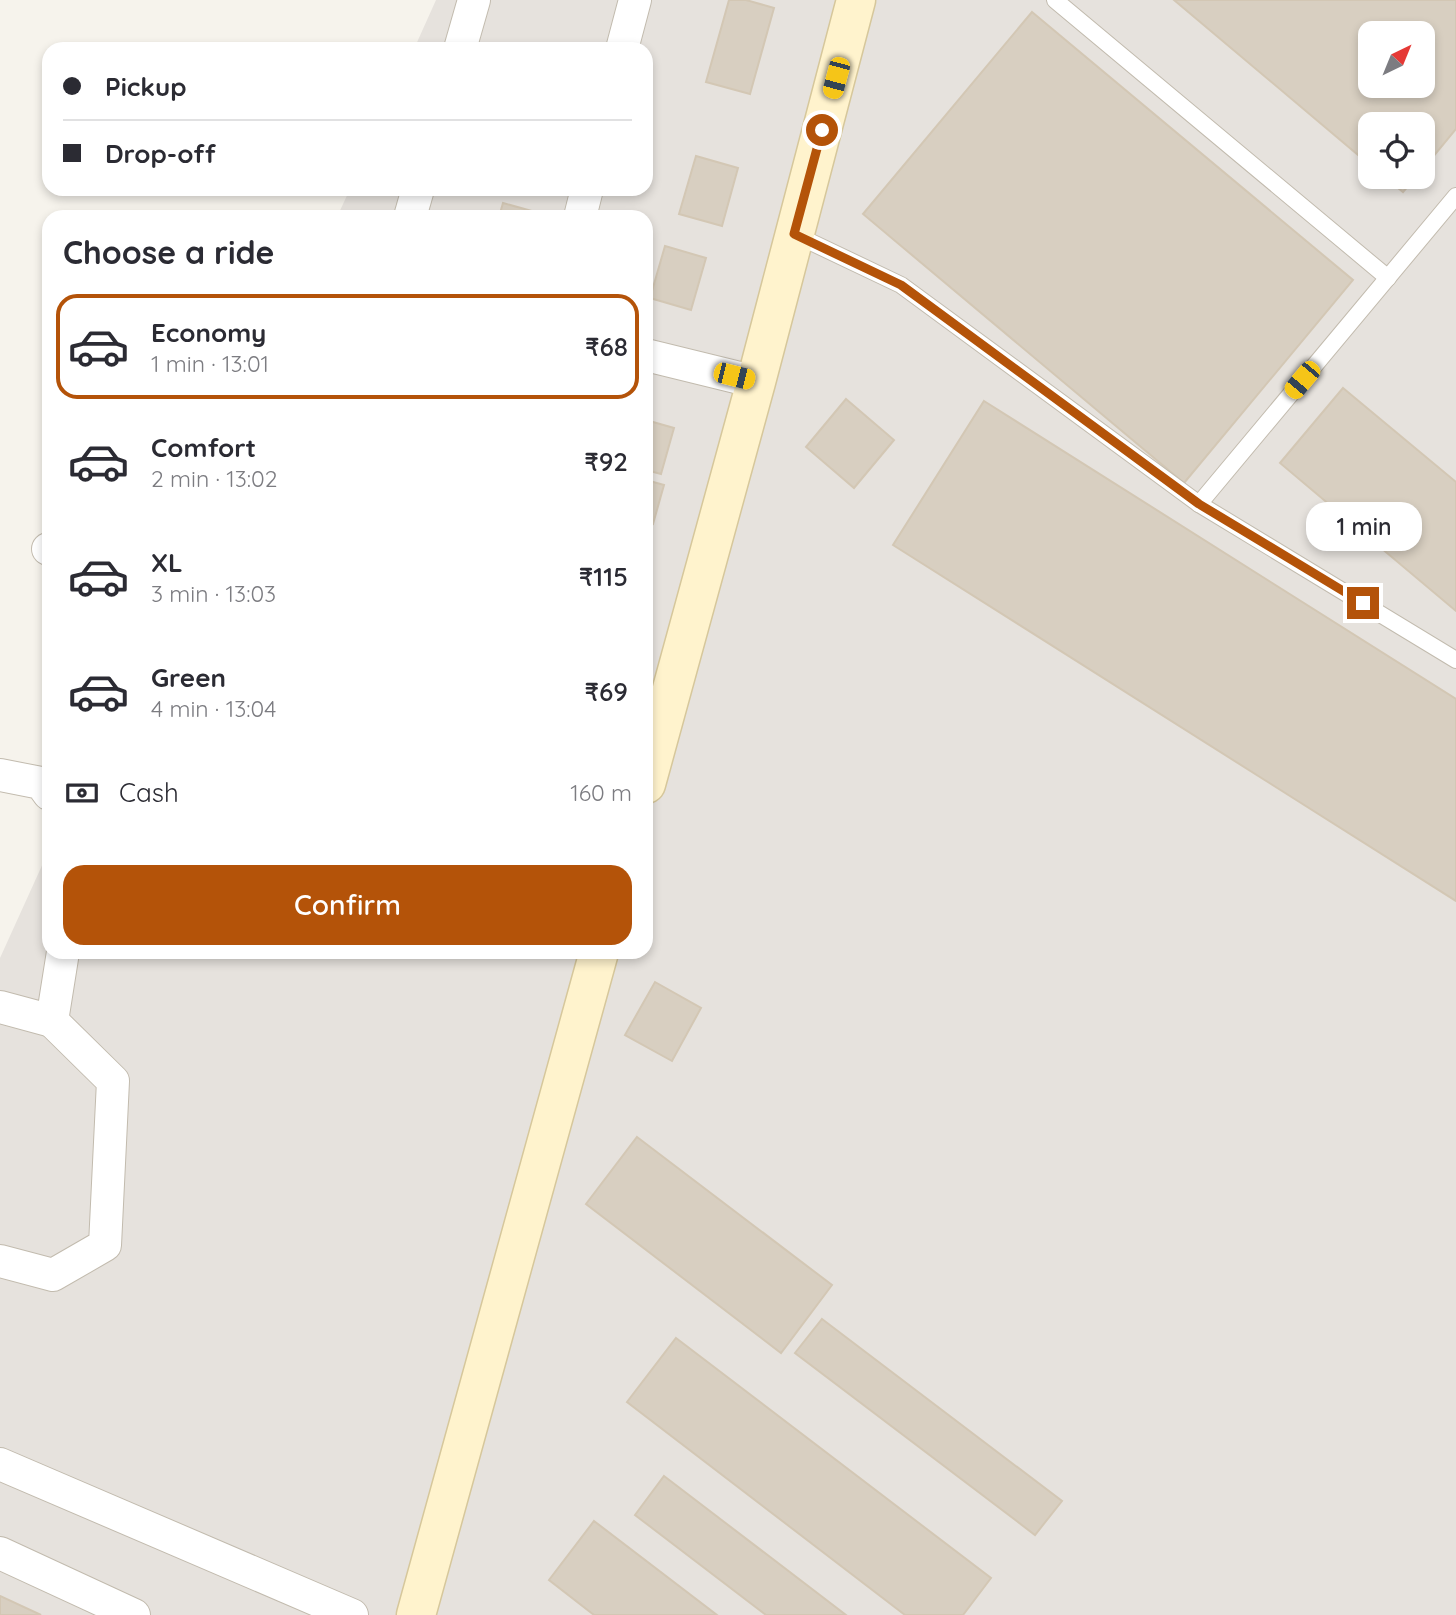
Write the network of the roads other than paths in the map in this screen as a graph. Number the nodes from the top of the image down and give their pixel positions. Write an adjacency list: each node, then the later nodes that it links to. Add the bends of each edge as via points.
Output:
1 (474, 0): 5 (street)
2 (635, 0): 6 (street)
3 (856, 0): 8 (main road)
4 (1055, 0): 9 (lane)
5 (462, 42)
6 (624, 42)
7 (1456, 196): 9 (lane)
8 (794, 234): 11 (main road); 12 (lane, via 901,285)
9 (1388, 278): 12 (lane)
10 (653, 357): 11 (street)
11 (756, 382): 14 (main road)
12 (1199, 504): 13 (lane)
13 (1456, 660)
14 (653, 758)
15 (0, 775): 16 (street)
16 (42, 784)
17 (62, 959): 20 (street)
18 (597, 959): 26 (main road)
19 (0, 1007): 20 (street)
20 (52, 1021): 21 (street, via 113,1081 105,1245 53,1275)
21 (0, 1261)
22 (0, 1464): 25 (street)
23 (0, 1553): 24 (street)
24 (134, 1615)
25 (352, 1615)
26 (416, 1615)

